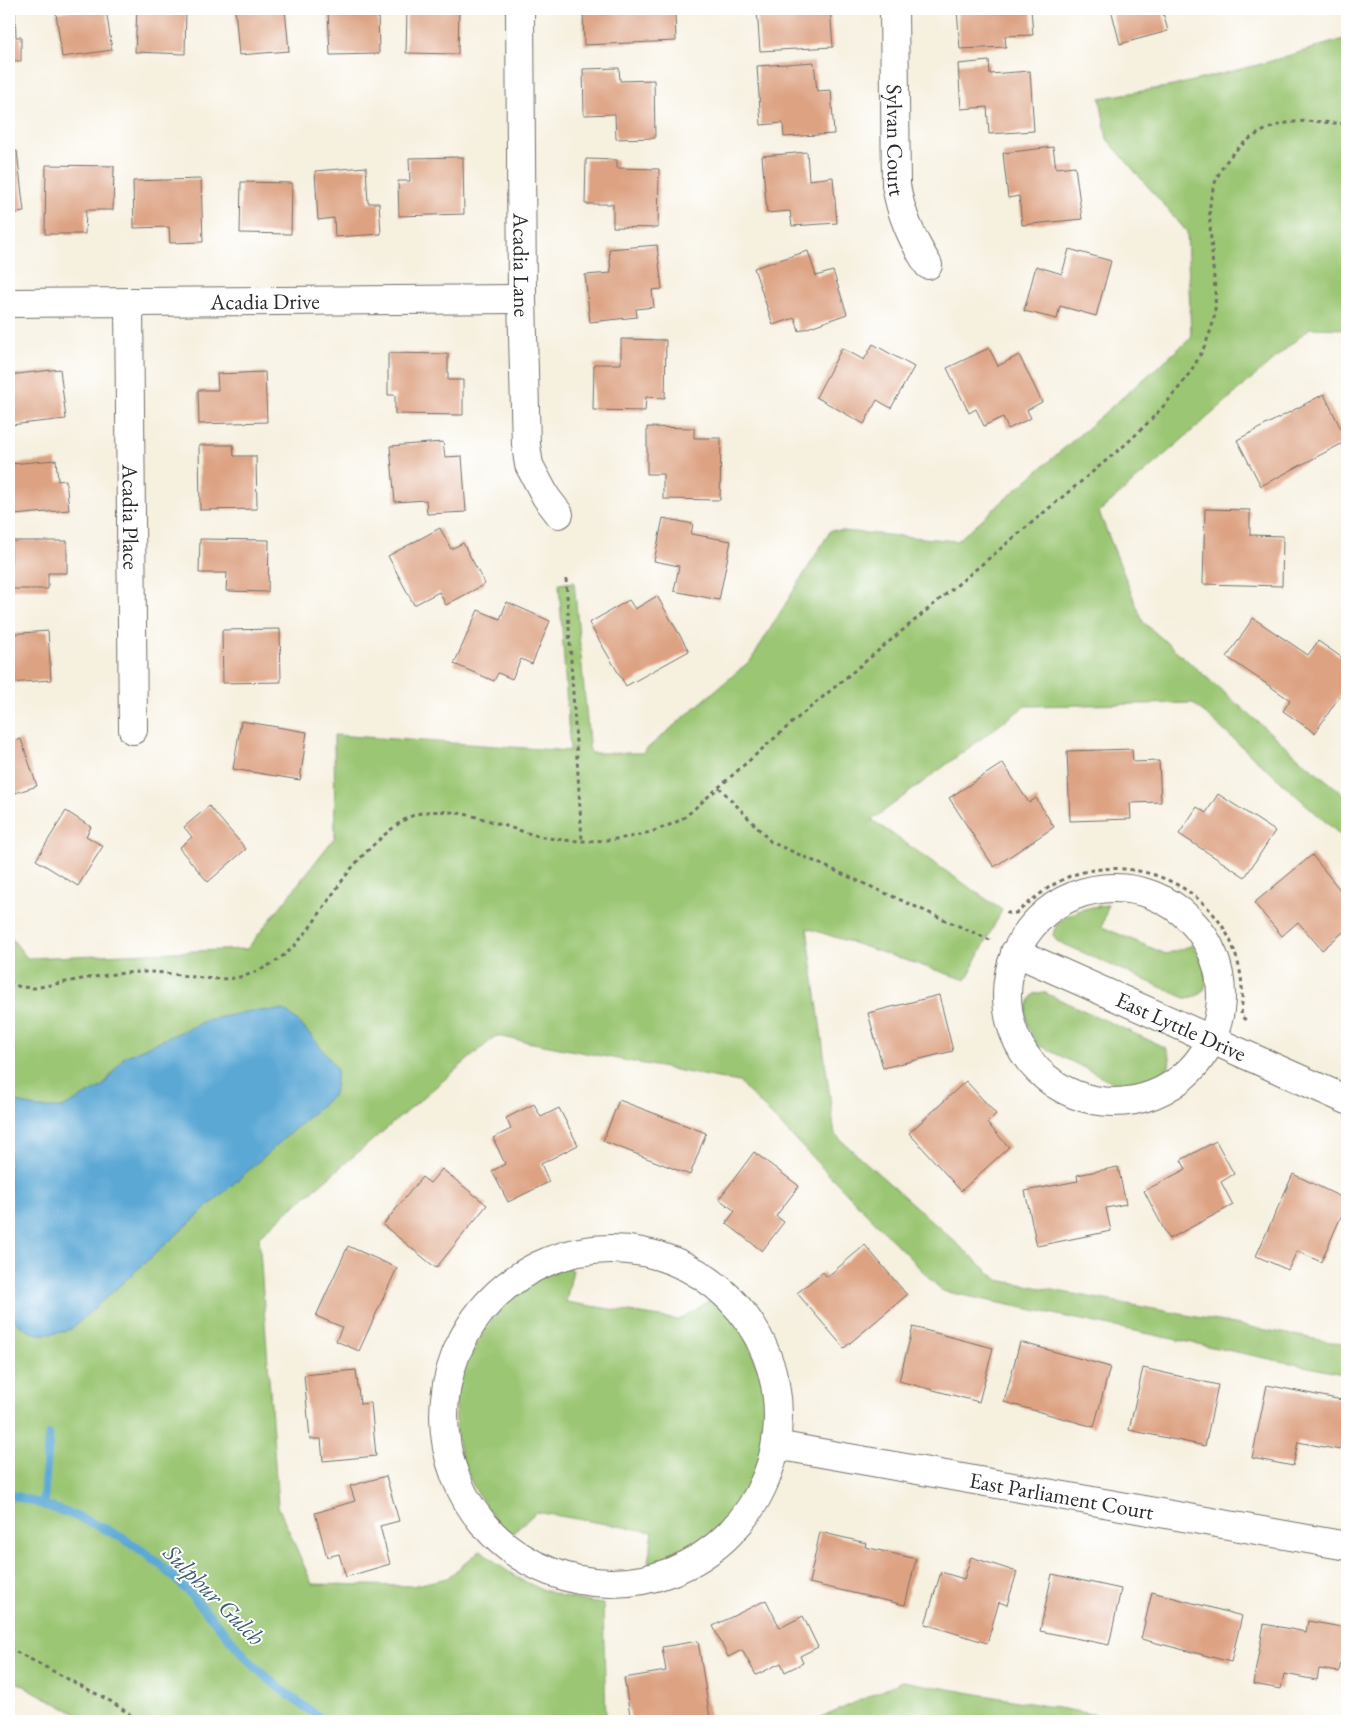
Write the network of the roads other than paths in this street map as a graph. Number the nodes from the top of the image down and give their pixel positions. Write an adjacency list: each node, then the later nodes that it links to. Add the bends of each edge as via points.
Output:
1 (520, 9): 4 (street, Acadia Lane)
2 (894, 9): 3 (street, Sylvan Court, via 896,185 906,224)
3 (928, 265)
4 (522, 299): 6 (street, Acadia Drive); 7 (street, Acadia Lane, via 529,465)
5 (9, 303): 6 (street, Acadia Drive)
6 (129, 303): 8 (street, Acadia Place)
7 (559, 514)
8 (133, 730)
9 (1015, 952): 10 (street, East Lyttle Drive); 10 (street, via 1006,996 1009,1018 1027,1059 1060,1088 1103,1102 1147,1098 1186,1076); 10 (street, via 1042,916 1060,902 1080,893 1102,888 1125,888 1168,902 1201,932 1219,973 1222,996)
10 (1212, 1040): 11 (street, East Lyttle Drive)
11 (1347, 1100)
12 (776, 1445): 12 (street, via 776,1388 765,1351 746,1318 720,1289 688,1268 634,1250 577,1252 540,1264 516,1279 493,1297 470,1327 453,1361 448,1381 444,1422 446,1442 467,1499 507,1546 541,1567 580,1580 641,1580 680,1568 714,1547 730,1534 755,1502); 13 (street, East Parliament Court)
13 (1347, 1546)

